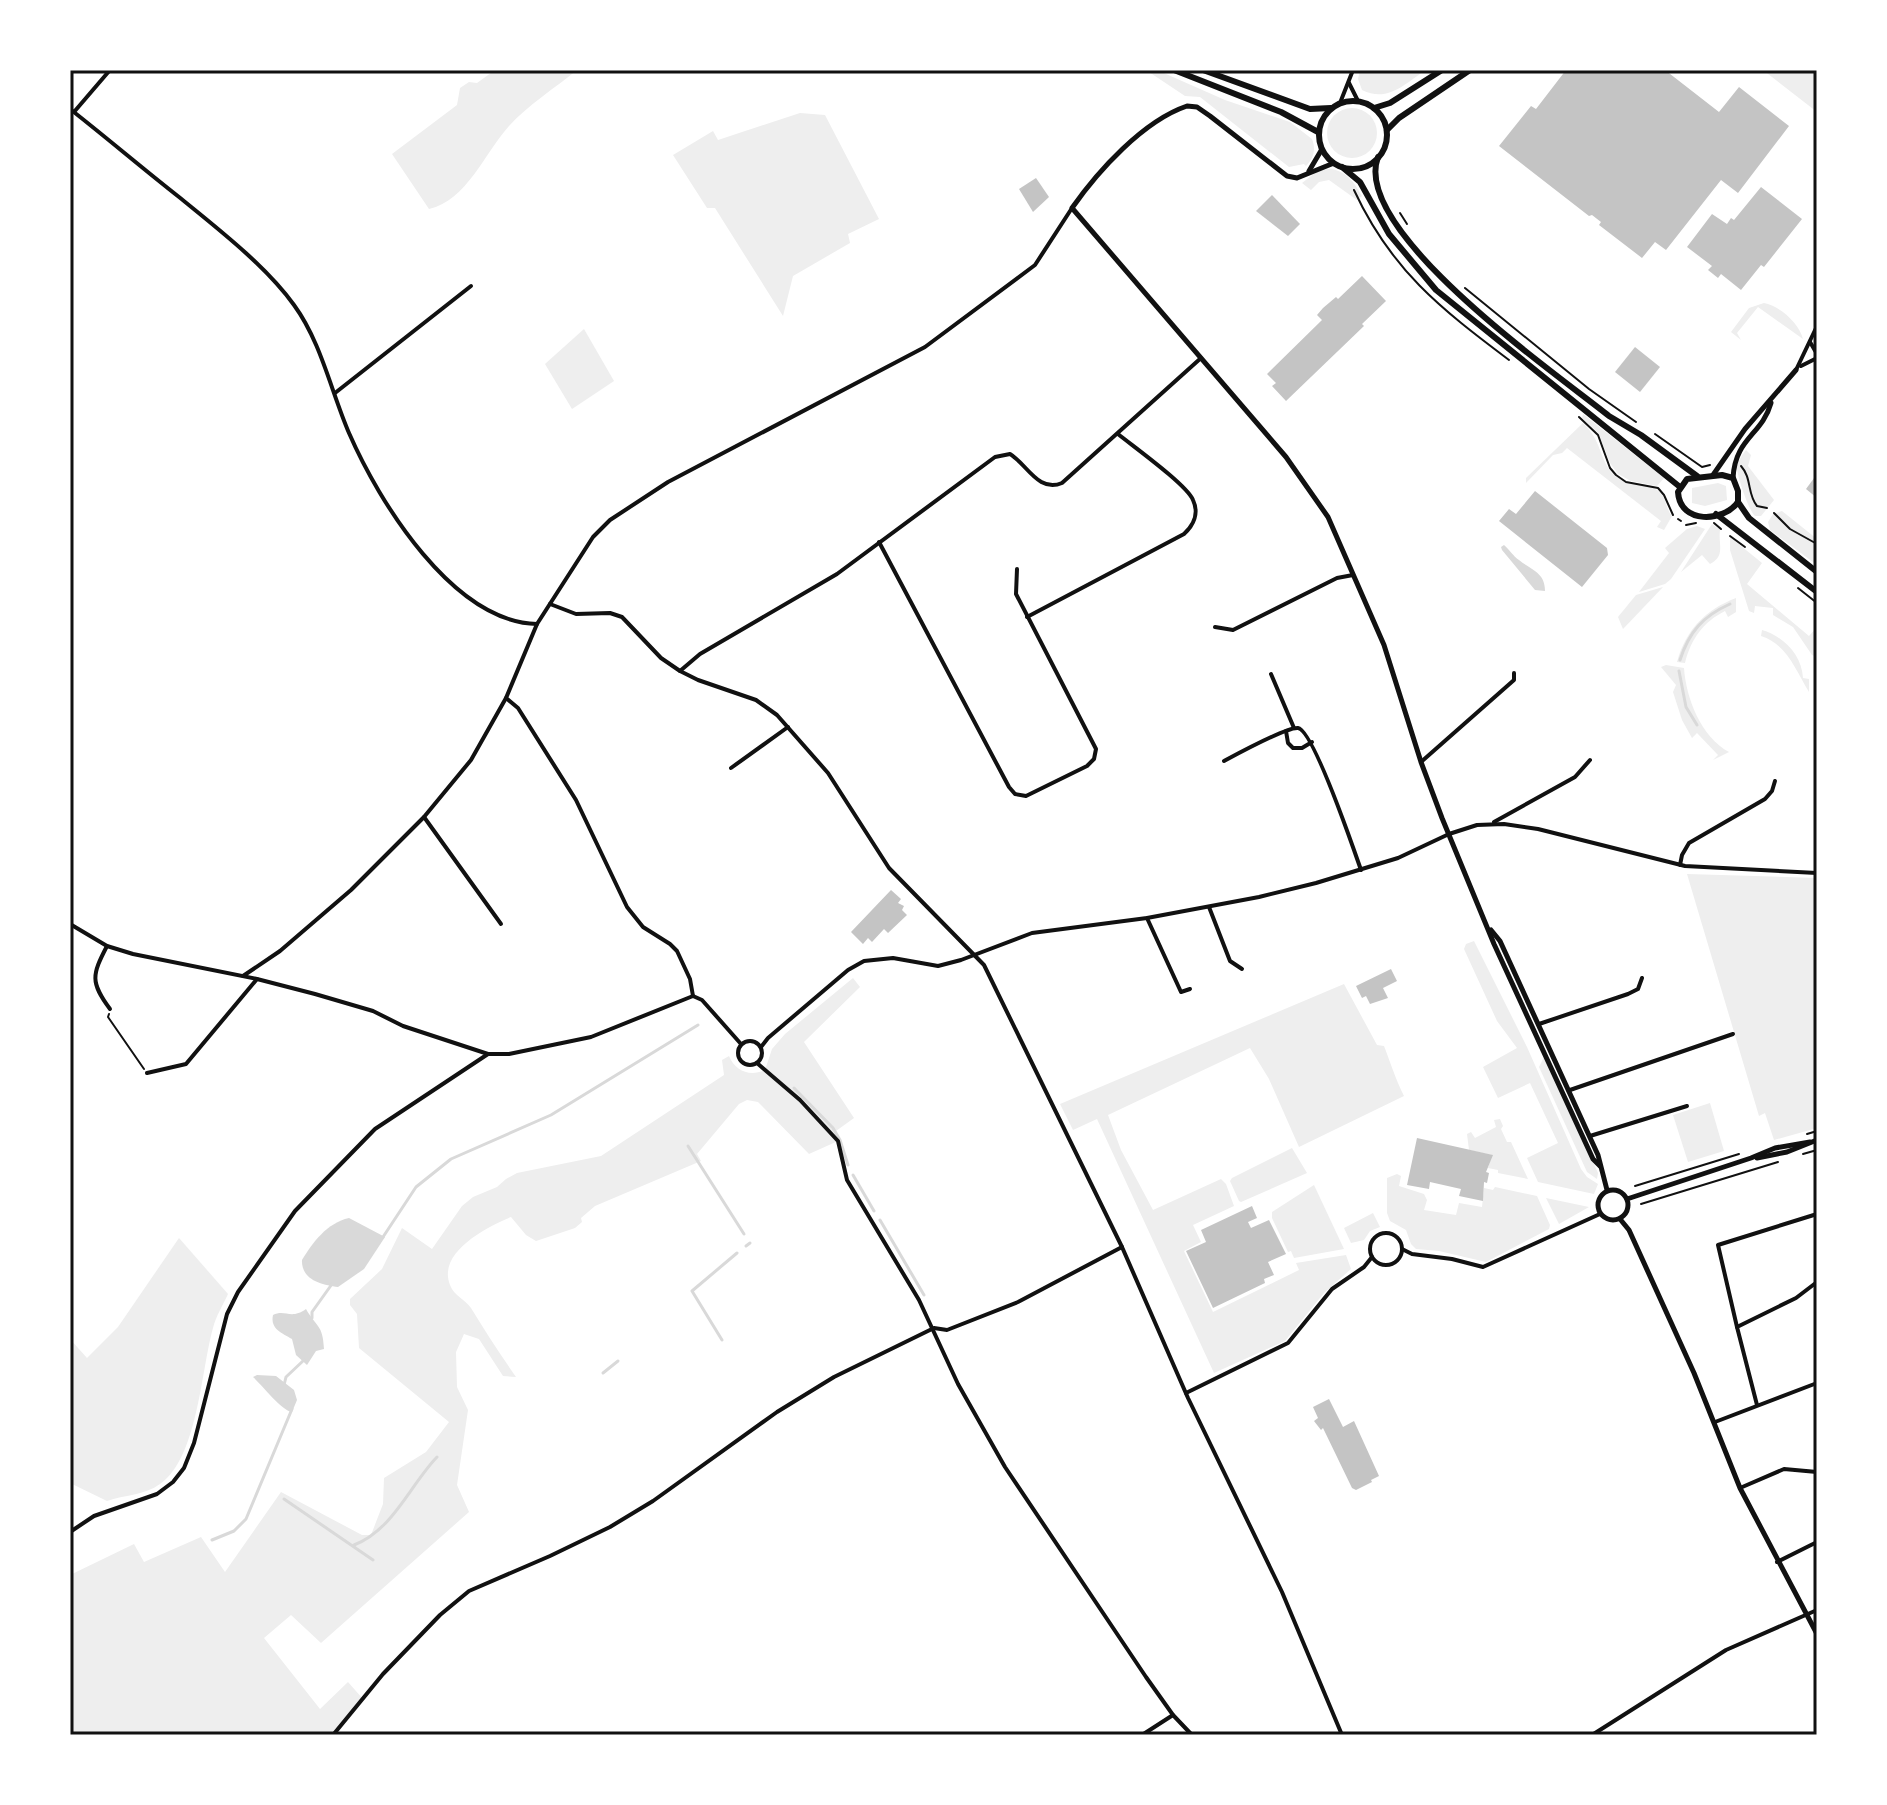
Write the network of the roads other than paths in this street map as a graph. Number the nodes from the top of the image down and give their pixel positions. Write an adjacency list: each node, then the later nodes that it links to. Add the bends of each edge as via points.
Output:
1 (110, 70): 12 (street)
2 (1174, 70): 14 (main road)
3 (1203, 70): 10 (main road, via 1310,109)
4 (1353, 70): 7 (street)
5 (1442, 70): 11 (main road)
6 (1470, 70): 13 (main road)
7 (1349, 83): 8 (street); 9 (street)
8 (1358, 101): 9 (main road); 11 (main road)
9 (1340, 103): 10 (main road)
10 (1331, 108): 14 (main road)
11 (1374, 108): 13 (main road)
12 (72, 110): 27 (street, via 223,232 287,296)
13 (1387, 130): 16 (main road)
14 (1318, 132): 15 (main road)
15 (1322, 149): 17 (main road); 19 (street)
16 (1378, 157): 18 (main road, via 1362,168); 31 (main road, via 1374,175 1379,194 1433,272 1609,416)
17 (1334, 163): 18 (main road); 19 (street)
18 (1342, 167): 33 (main road, via 1360,182 1389,234 1436,290)
19 (1308, 172): 20 (street, via 1287,176 1210,116 1187,106 1127,146)
20 (1072, 208): 25 (street); 41 (street, via 1035,265 925,347 630,505 593,537)
21 (471, 286): 27 (street)
22 (1817, 326): 23 (street)
23 (1810, 340): 24 (street); 26 (street)
24 (1817, 356): 26 (street)
25 (1201, 358): 29 (street); 39 (street, via 1312,491)
26 (1796, 370): 28 (street)
27 (335, 393): 43 (street, via 357,451 417,548 463,595 508,620)
28 (1771, 402): 30 (street); 32 (street, via 1734,460)
29 (1118, 434): 36 (street, via 1054,486 1040,482 1014,457 1000,455); 42 (street, via 1190,495 1196,510 1192,526)
30 (1713, 475): 31 (main road); 32 (main road)
31 (1697, 476): 33 (main road)
32 (1733, 478): 34 (main road)
33 (1680, 487): 35 (main road, via 1679,502 1686,512)
34 (1738, 502): 35 (main road); 38 (main road, via 1749,518)
35 (1716, 514): 40 (main road)
36 (879, 542): 42 (street, via 1009,787 1022,796 1087,766 1096,749); 45 (street, via 837,574)
37 (1017, 569): 42 (street, via 1016,594)
38 (1817, 572)
39 (1353, 575): 44 (street, via 1233,630); 55 (street, via 1394,672)
40 (1817, 592)
41 (550, 604): 43 (street); 45 (street, via 576,614 622,617)
42 (1027, 617)
43 (537, 624): 48 (street)
44 (1215, 627)
45 (680, 671): 49 (street, via 756,700)
46 (1514, 673): 55 (street, via 1514,680)
47 (1271, 674): 50 (street)
48 (506, 698): 58 (street, via 471,760); 75 (street, via 518,708 576,800 627,907 643,927 677,951)
49 (788, 727): 56 (street); 69 (street, via 828,773 889,868)
50 (1294, 728): 51 (street); 52 (street, via 1304,730)
51 (1286, 731): 52 (street, via 1293,748); 54 (street)
52 (1312, 742): 62 (street)
53 (1590, 760): 59 (street, via 1575,777)
54 (1224, 761)
55 (1421, 762): 60 (street)
56 (731, 768)
57 (1775, 781): 61 (street, via 1765,799 1689,843)
58 (424, 817): 67 (street); 71 (street, via 341,899)
59 (1492, 823): 60 (street); 61 (street, via 1538,829)
60 (1449, 834): 62 (street); 77 (street)
61 (1680, 865): 63 (street)
62 (1361, 870): 64 (street)
63 (1817, 873)
64 (1209, 907): 65 (street); 70 (street, via 1230,961)
65 (1147, 918): 69 (street, via 1032,933); 74 (street, via 1181,992)
66 (70, 924): 68 (street)
67 (501, 924)
68 (107, 946): 71 (street); 76 (street, via 94,977 96,991)
69 (975, 954): 80 (street, via 938,966 882,957 856,965); 94 (street)
70 (1242, 969)
71 (243, 976): 73 (street)
72 (1642, 978): 77 (street, via 1638,989 1628,994)
73 (257, 979): 81 (street, via 373,1011); 83 (street, via 186,1064)
74 (1190, 989)
75 (693, 996): 79 (street); 81 (street, via 591,1037)
76 (110, 1009)
77 (1536, 1025): 84 (street); 88 (street)
78 (1733, 1034): 84 (street)
79 (741, 1044): 80 (street, via 752,1041); 82 (street, via 741,1062)
80 (761, 1047): 82 (street)
81 (488, 1054): 106 (street, via 375,1129 295,1211 227,1314 194,1443 173,1482 157,1494 108,1509)
82 (757, 1063): 99 (street, via 838,1141 847,1180)
83 (147, 1073)
84 (1570, 1090): 86 (street)
85 (1687, 1106): 86 (street)
86 (1590, 1136): 88 (street)
87 (1817, 1140): 90 (street)
88 (1600, 1166): 89 (street)
89 (1607, 1190): 90 (street, via 1619,1191); 91 (street, via 1597,1201)
90 (1627, 1199): 93 (street)
91 (1600, 1214): 93 (street); 95 (street, via 1483,1267)
92 (1817, 1214): 98 (street, via 1718,1245)
93 (1620, 1219): 103 (street)
94 (1122, 1247): 99 (street, via 1018,1302 947,1330); 101 (street)
95 (1402, 1249): 96 (street, via 1391,1264); 96 (street, via 1399,1239 1384,1233 1371,1243)
96 (1372, 1257): 101 (street, via 1332,1289 1288,1343)
97 (1817, 1282): 98 (street)
98 (1737, 1327): 102 (street)
99 (934, 1328): 112 (street, via 958,1384 1005,1467); 113 (street, via 777,1412 610,1527 469,1591 393,1663)
100 (1817, 1383): 102 (street)
101 (1186, 1393): 116 (street, via 1282,1592)
102 (1757, 1405): 103 (street)
103 (1712, 1423): 105 (street)
104 (1817, 1472): 105 (street, via 1784,1469)
105 (1740, 1488): 108 (street)
106 (70, 1532)
107 (1817, 1542): 108 (street)
108 (1777, 1562): 110 (street)
109 (1817, 1610): 110 (street)
110 (1806, 1615): 111 (street); 117 (street, via 1726,1650)
111 (1817, 1634)
112 (1173, 1715): 114 (street); 115 (street)
113 (333, 1735)
114 (1142, 1735)
115 (1192, 1735)
116 (1342, 1735)
117 (1592, 1735)

